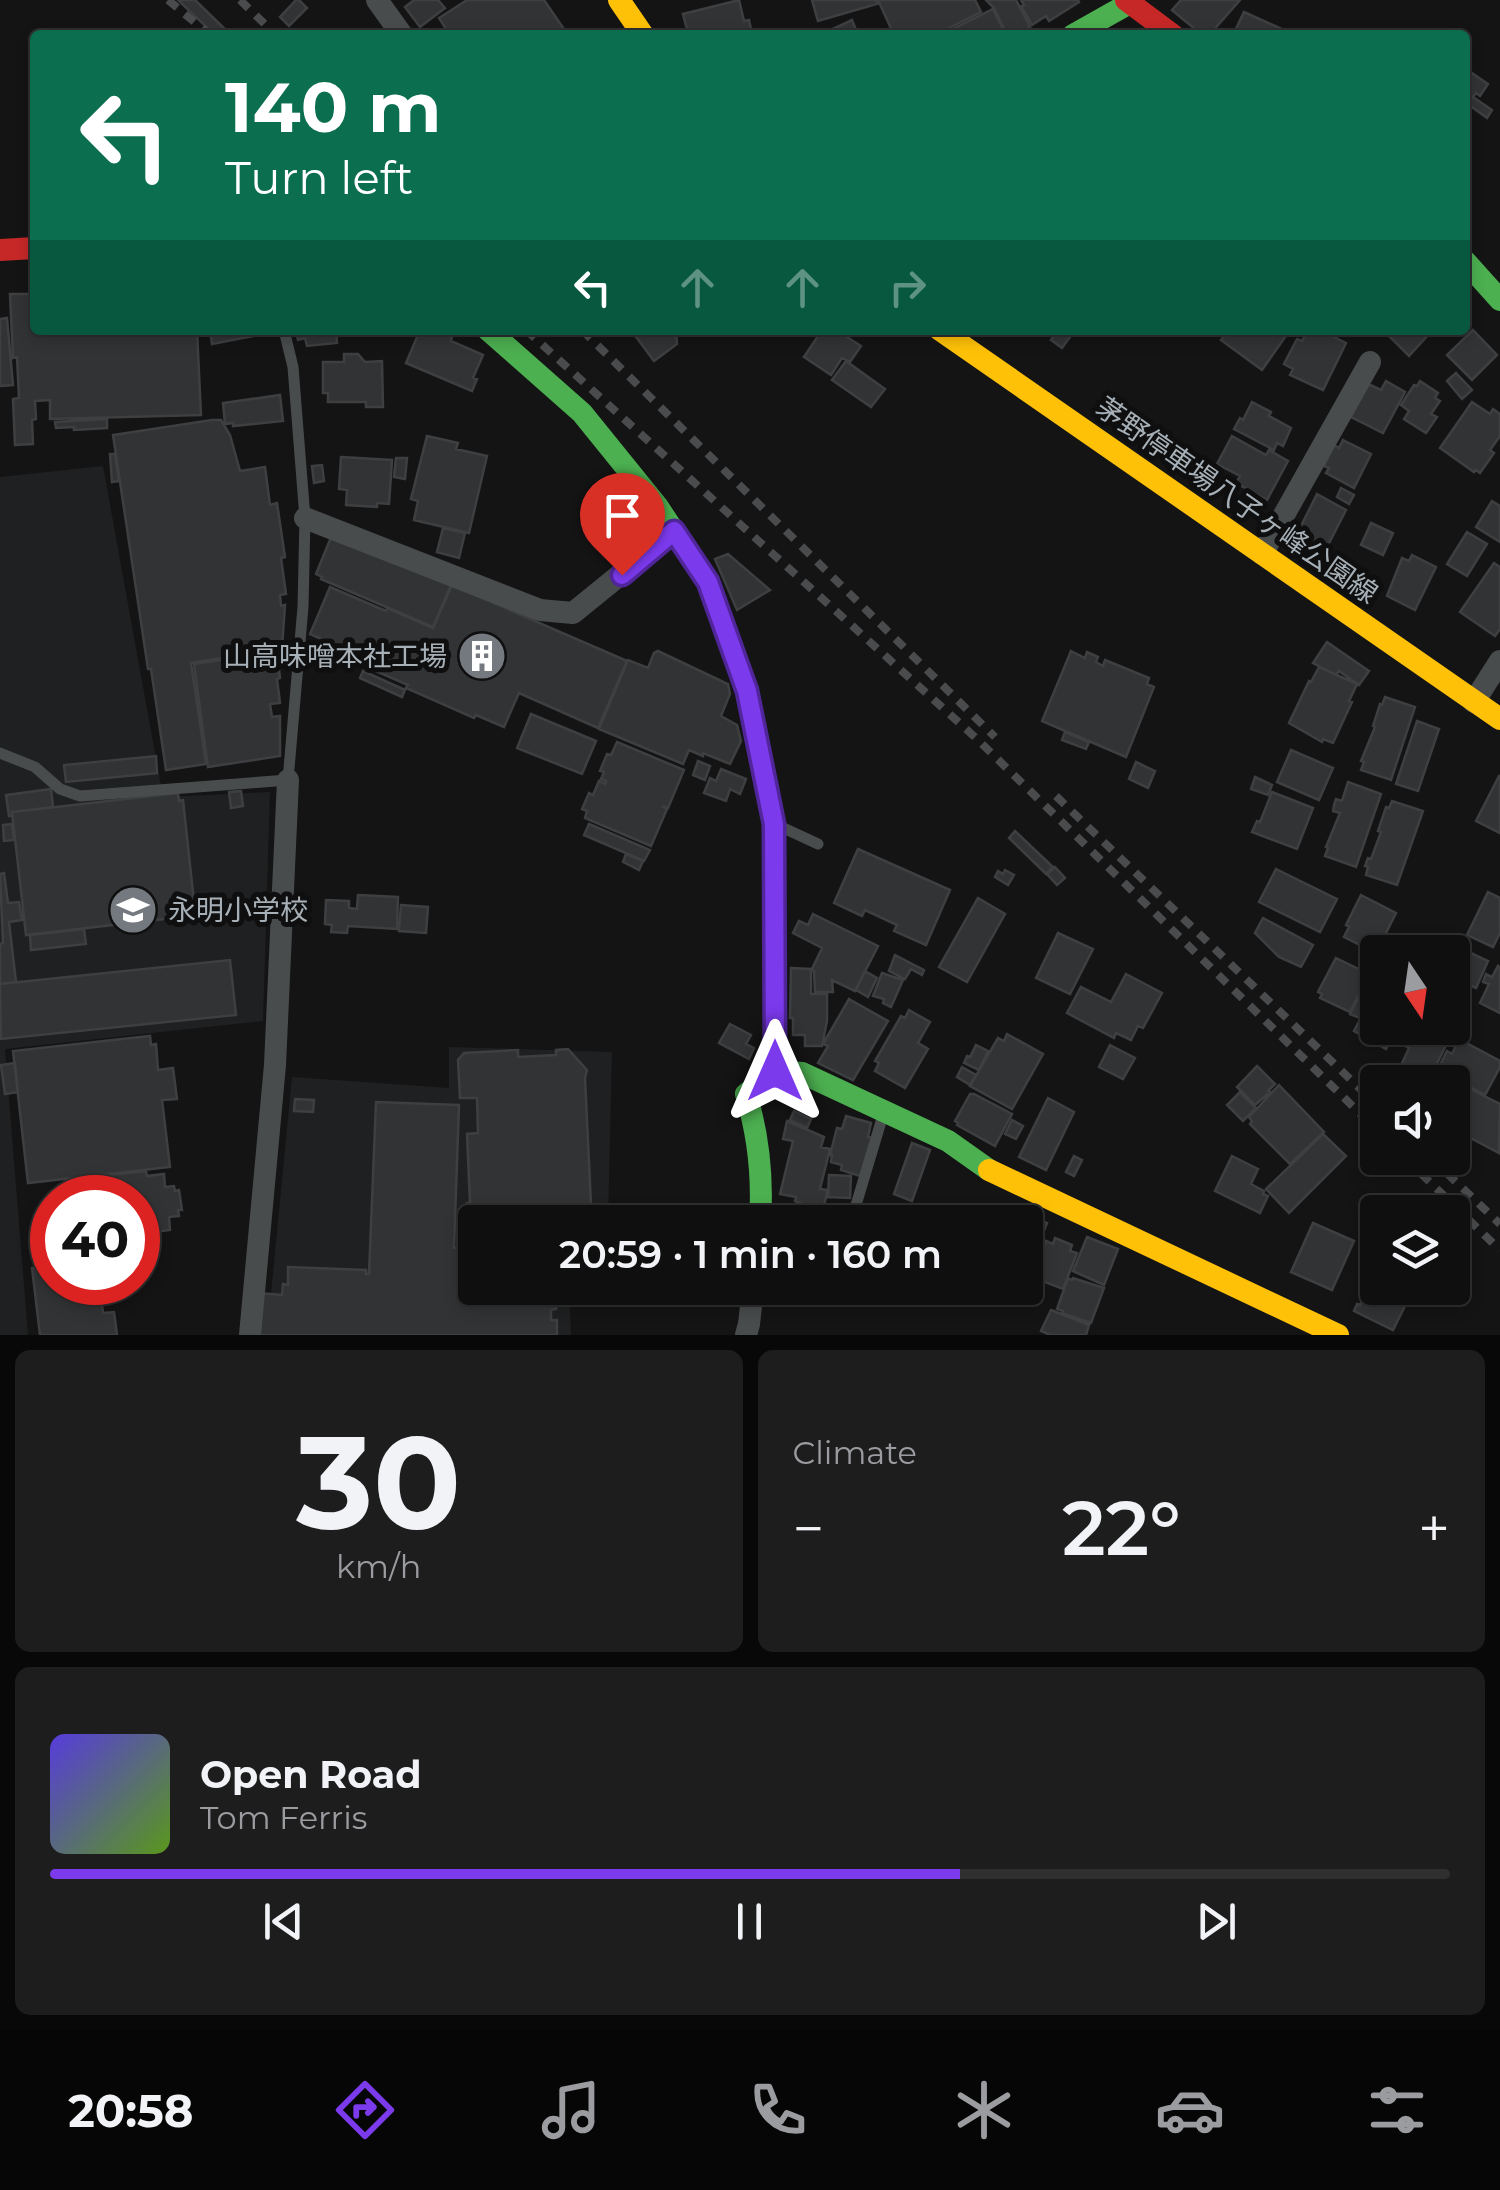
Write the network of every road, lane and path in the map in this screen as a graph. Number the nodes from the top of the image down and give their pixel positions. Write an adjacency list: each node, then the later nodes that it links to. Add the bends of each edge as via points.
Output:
1 (377, 0): 4 (street)
2 (619, 0): 5 (street)
3 (1128, 2): 6 (street); 7 (street)
4 (398, 30)
5 (640, 30)
6 (1081, 30)
7 (1166, 30)
8 (30, 248): 9 (street)
9 (0, 250)
10 (1470, 267): 11 (street)
11 (1500, 300)
12 (285, 335): 16 (lane)
13 (494, 335): 17 (street, via 582,413)
14 (947, 335): 18 (street, 茅野停車場八子ヶ峰公園線)
15 (1370, 362): 18 (street)
16 (305, 518): 17 (street, via 540,610 573,613); 23 (lane)
17 (674, 531): 24 (street, via 708,582 747,691)
18 (1262, 554): 20 (street, 茅野停車場八子ヶ峰公園線)
19 (1500, 661): 20 (street)
20 (1474, 702): 21 (street, 茅野停車場八子ヶ峰公園線)
21 (1500, 720)
22 (0, 753): 23 (lane, via 80,796)
23 (288, 780): 31 (street, via 275,1065)
24 (774, 824): 25 (lane); 26 (street)
25 (818, 844)
26 (775, 1071): 27 (street, via 802,1073); 28 (street, via 746,1094 758,1128)
27 (885, 1111): 29 (lane); 33 (street, via 948,1141 994,1173)
28 (761, 1205)
29 (855, 1205)
30 (752, 1305): 32 (street)
31 (250, 1335)
32 (746, 1335)
33 (1338, 1335)

